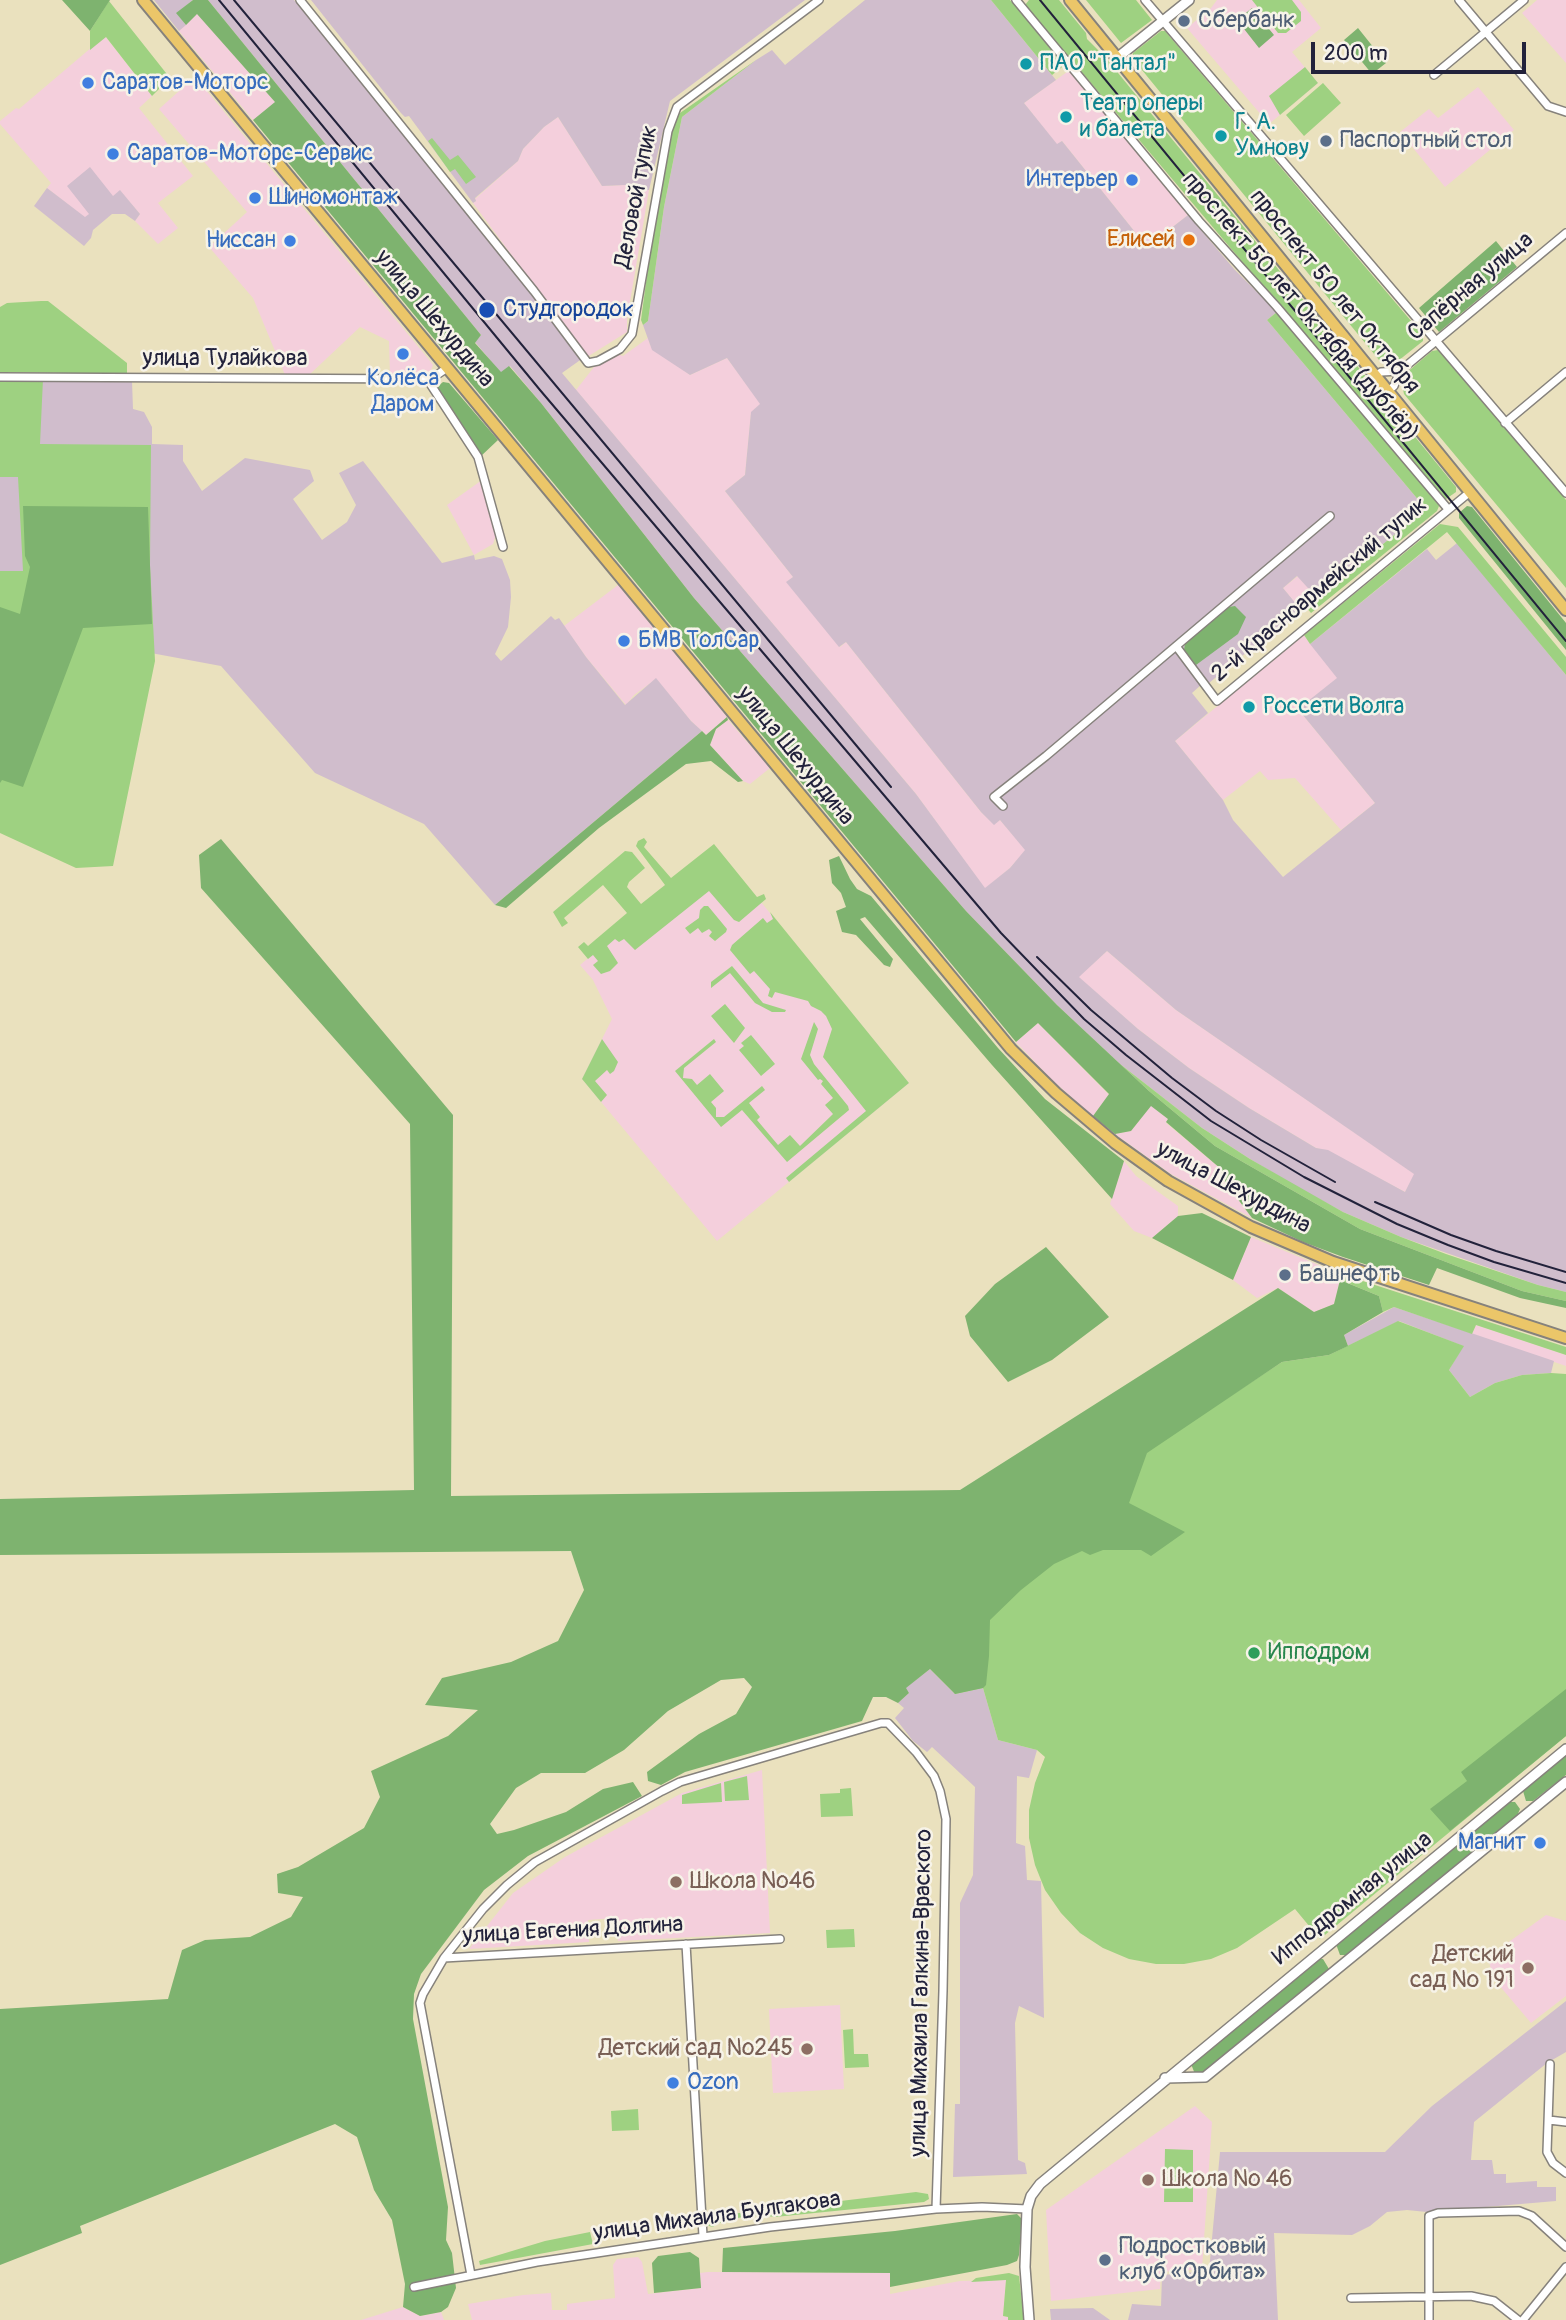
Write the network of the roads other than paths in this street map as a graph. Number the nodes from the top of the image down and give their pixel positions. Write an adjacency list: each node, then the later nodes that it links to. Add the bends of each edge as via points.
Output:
1 (143, 0): 17 (main road, улица Шехурдина)
2 (300, 0): 3 (street, Деловой тупик, via 588,363 620,349 632,334 668,131 677,107)
3 (819, 0)
4 (1016, 0): 27 (street, проспект 50 лет Октября (дублёр))
5 (1070, 0): 12 (main road, проспект 50 лет Октября)
6 (1145, 0): 10 (street)
7 (1189, 0): 10 (street)
8 (1459, 0): 11 (street)
9 (1524, 0): 11 (street)
10 (1162, 21): 12 (street); 16 (street)
11 (1486, 32): 13 (street); 14 (street, via 1548,106)
12 (1117, 58): 20 (main road, проспект 50 лет Октября)
13 (1434, 75)
14 (1566, 112)
15 (1566, 233): 16 (street, Сапёрная улица)
16 (1435, 341): 18 (street, Сапёрная улица); 24 (street)
17 (447, 368): 22 (street); 33 (main road, улица Шехурдина, via 1011,1049 1088,1122 1168,1181 1285,1243)
18 (1400, 371): 20 (street, Сапёрная улица); 23 (street, Сапёрная улица)
19 (1566, 372): 24 (street)
20 (1376, 376): 23 (main road, проспект 50 лет Октября)
21 (0, 377): 22 (street, улица Тулайкова)
22 (430, 379): 29 (street, via 474,448)
23 (1388, 391): 25 (main road, проспект 50 лет Октября)
24 (1505, 423): 26 (street)
25 (1470, 492): 27 (street, 2-й Красноармейский тупик); 30 (main road, проспект 50 лет Октября)
26 (1566, 493)
27 (1448, 509): 31 (street, 2-й Красноармейский тупик, via 1217,701)
28 (1330, 516): 31 (street)
29 (503, 547)
30 (1566, 610)
31 (1175, 646): 32 (street, via 994,797)
32 (1003, 806)
33 (1566, 1338)
34 (1566, 1749): 40 (street, Ипподромная улица)
35 (1566, 1782): 40 (street, Ипподромная улица, via 1205,2077)
36 (780, 1939): 37 (street, улица Евгения Долгина)
37 (686, 1944): 38 (street, улица Евгения Долгина); 46 (street)
38 (444, 1958): 45 (street, улица Михаила Галкина-Враского, via 483,1909 535,1862 662,1791 888,1723 930,1771 946,1819); 49 (street, улица Евгения Долгина, via 422,1994 421,2017)
39 (1550, 2064): 41 (street)
40 (1165, 2078): 44 (street, Ипподромная улица, via 1040,2184)
41 (1549, 2120): 42 (street); 43 (street, via 1549,2157)
42 (1566, 2122)
43 (1566, 2173)
44 (1027, 2208): 45 (street, улица Михаила Булгакова); 53 (street, Ипподромная улица, via 1024,2267)
45 (936, 2209): 46 (street, улица Михаила Булгакова)
46 (703, 2236): 49 (street, улица Михаила Булгакова)
47 (1566, 2247): 51 (street, via 1532,2216 1519,2211 1429,2216)
48 (1566, 2267): 55 (street)
49 (471, 2275): 50 (street, улица Михаила Булгакова)
50 (414, 2287)
51 (1429, 2295): 52 (street); 54 (street); 55 (street, via 1494,2301)
52 (1351, 2298)
53 (1029, 2320)
54 (1429, 2320)
55 (1520, 2320)

